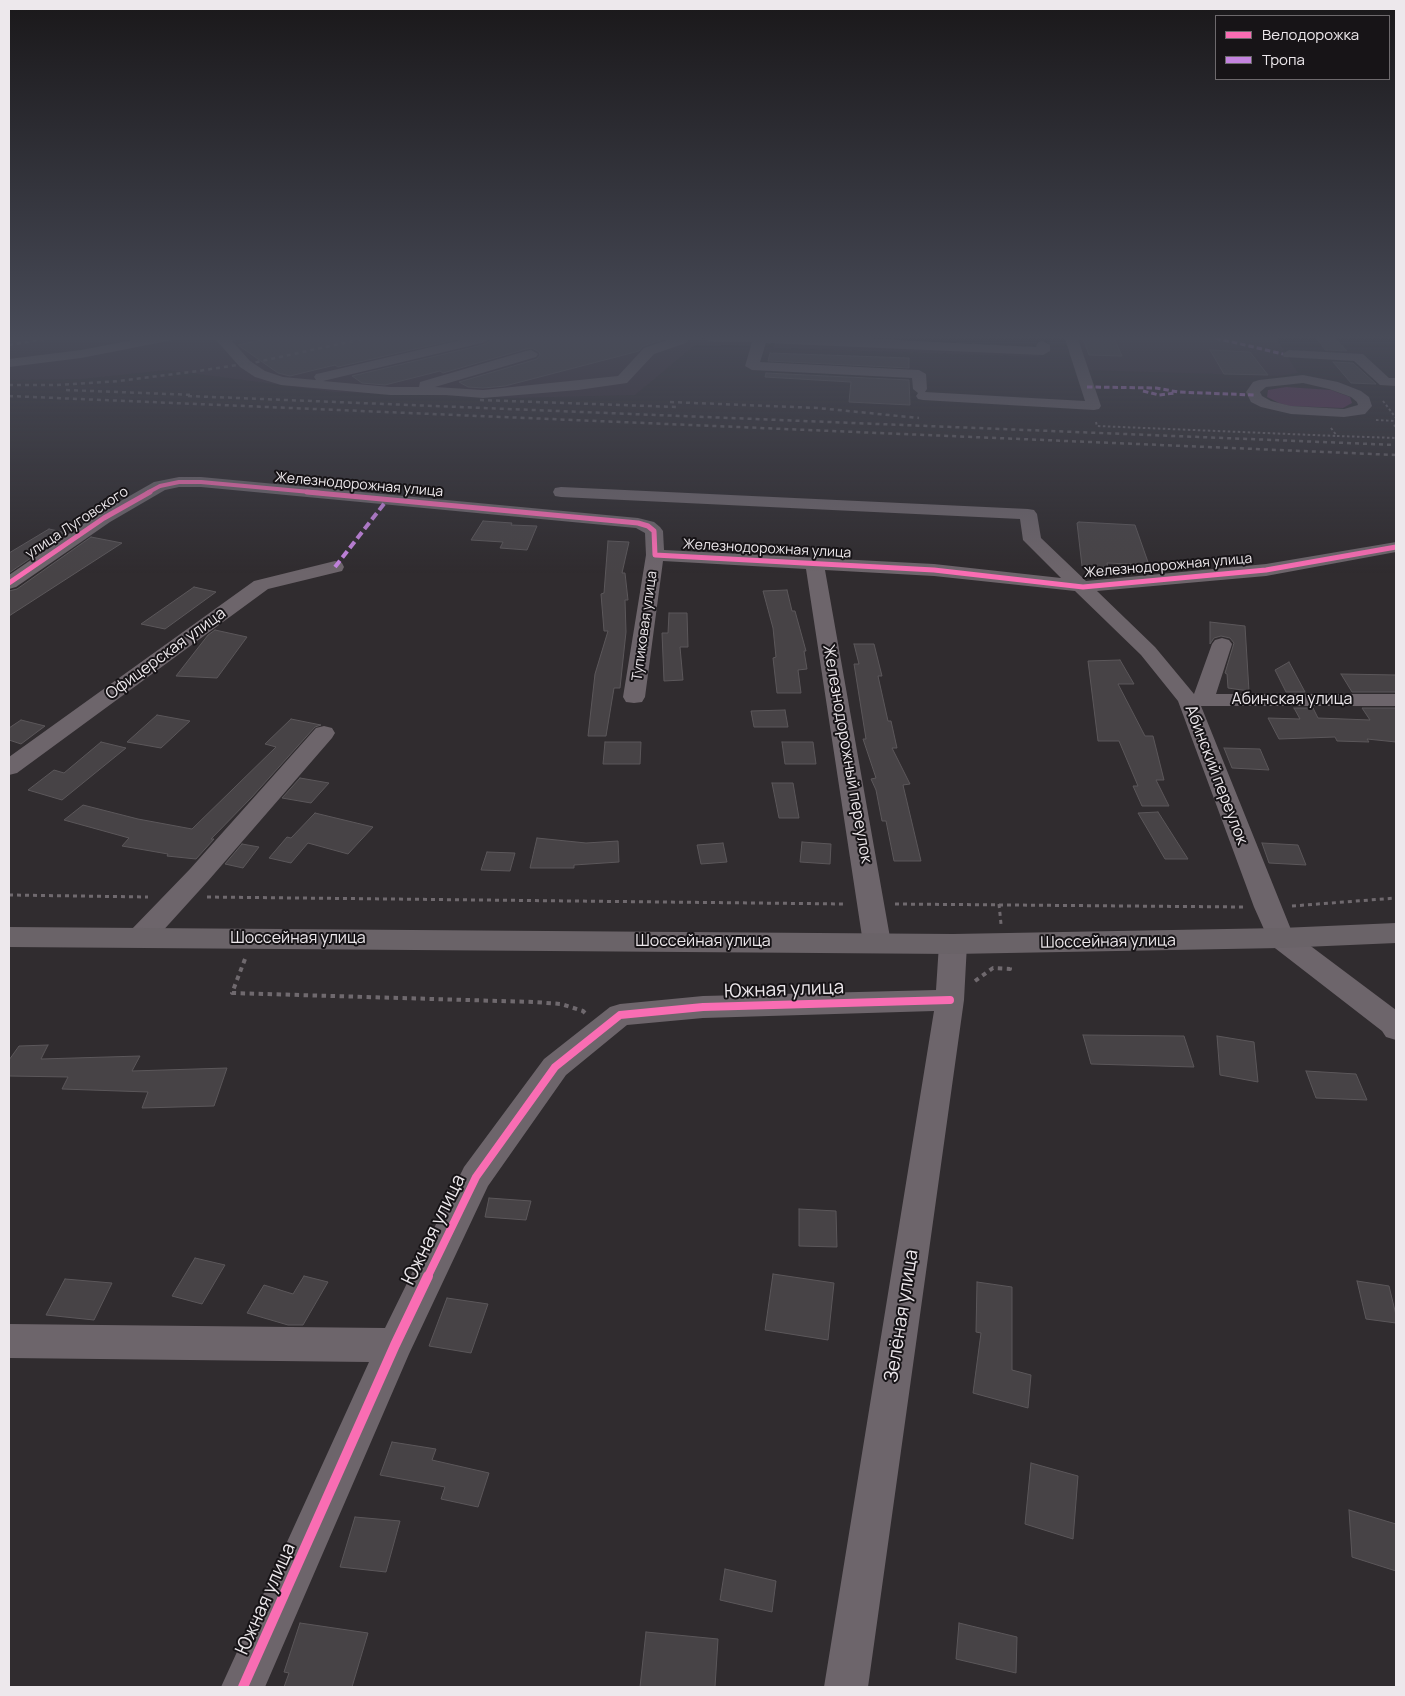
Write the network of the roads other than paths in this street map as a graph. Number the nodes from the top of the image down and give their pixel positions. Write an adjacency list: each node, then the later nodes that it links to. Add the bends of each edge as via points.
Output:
1 (160, 486): 4 (street, Железнодорожная улица, via 201,482 638,522 654,531); 7 (street, улица Луговского, via 104,518)
2 (561, 492): 8 (street, Абинский переулок, via 1028,514 1032,540)
3 (1396, 547): 8 (street, Железнодорожная улица, via 1266,570)
4 (655, 555): 5 (street, Железнодорожная улица); 10 (street, Тупиковая улица)
5 (815, 565): 8 (street, Железнодорожная улица, via 934,570); 19 (street, Железнодорожный переулок)
6 (335, 567): 14 (street, Офицерская улица, via 261,586)
7 (9, 583)
8 (1083, 587): 11 (street, Абинский переулок)
9 (1222, 644): 11 (street)
10 (634, 697)
11 (1196, 700): 12 (street, Абинская улица); 18 (street, Абинский переулок, via 1267,907)
12 (1396, 700)
13 (324, 733): 17 (street)
14 (9, 768)
15 (1396, 933): 18 (highway, Шоссейная улица)
16 (9, 937): 17 (highway, Шоссейная улица)
17 (140, 938): 19 (highway, Шоссейная улица)
18 (1281, 938): 20 (highway, Шоссейная улица); 22 (street)
19 (877, 943): 20 (highway, Шоссейная улица)
20 (954, 944): 21 (street, Зелёная улица)
21 (950, 1000): 24 (street, Южная улица, via 703,1007 620,1015 555,1067 476,1177); 26 (street, Зелёная улица)
22 (1396, 1028)
23 (9, 1341): 24 (street)
24 (395, 1345): 25 (street, Южная улица)
25 (243, 1687)
26 (846, 1687)

